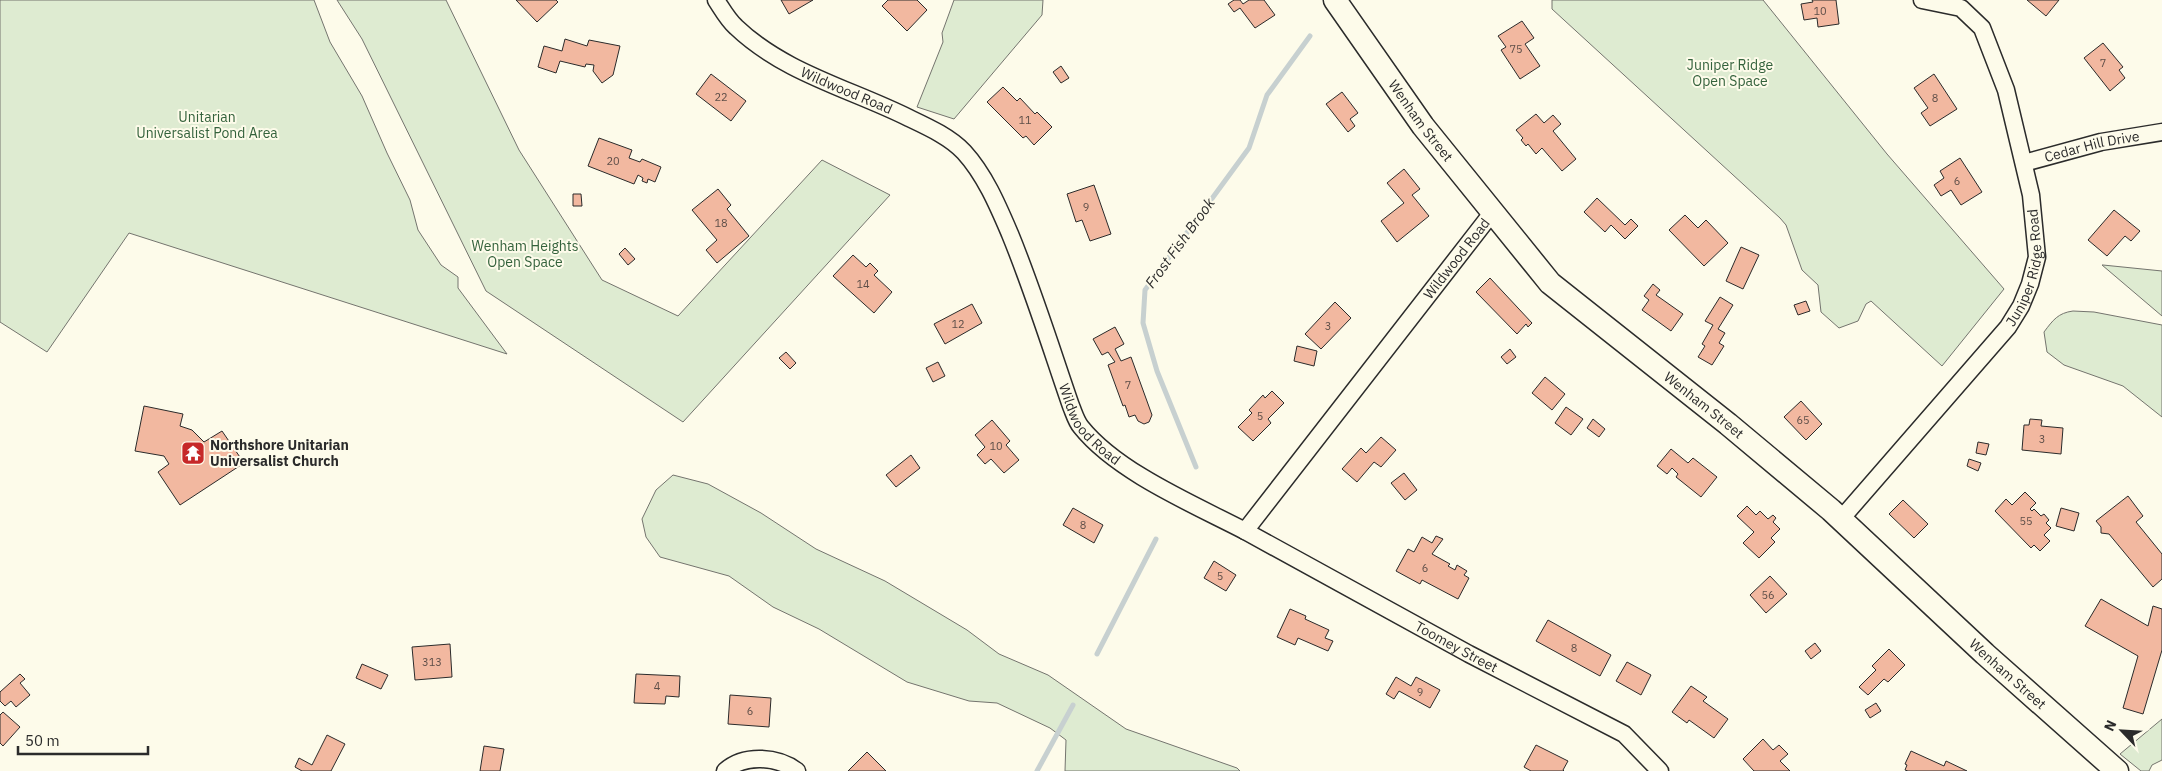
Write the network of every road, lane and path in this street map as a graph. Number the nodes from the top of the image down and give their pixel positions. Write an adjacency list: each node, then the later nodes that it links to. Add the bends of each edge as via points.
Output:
1 (716, 0): 8 (street, Wildwood Road, via 734,26 784,63 934,130 963,151 979,172 998,208 1023,267 1079,425 1101,449 1130,470)
2 (1335, 0): 6 (main road, Wenham Street, via 1423,126)
3 (1922, 0): 5 (street, Juniper Ridge Road, via 1961,8 1982,28 2006,90)
4 (2162, 132): 5 (street, Cedar Hill Drive, via 2100,142)
5 (2024, 163): 7 (street, Juniper Ridge Road, via 2031,195 2037,256 2021,306 1987,353)
6 (1492, 213): 7 (main road, Wenham Street, via 1550,283 1728,424); 8 (street, Wildwood Road)
7 (1841, 519): 12 (main road, Wenham Street, via 2001,668)
8 (1245, 531): 11 (street, Toomey Street, via 1469,654 1624,734)
9 (725, 771): 10 (street, via 748,760 768,759)
10 (797, 771)
11 (1660, 771)
12 (2118, 771)

